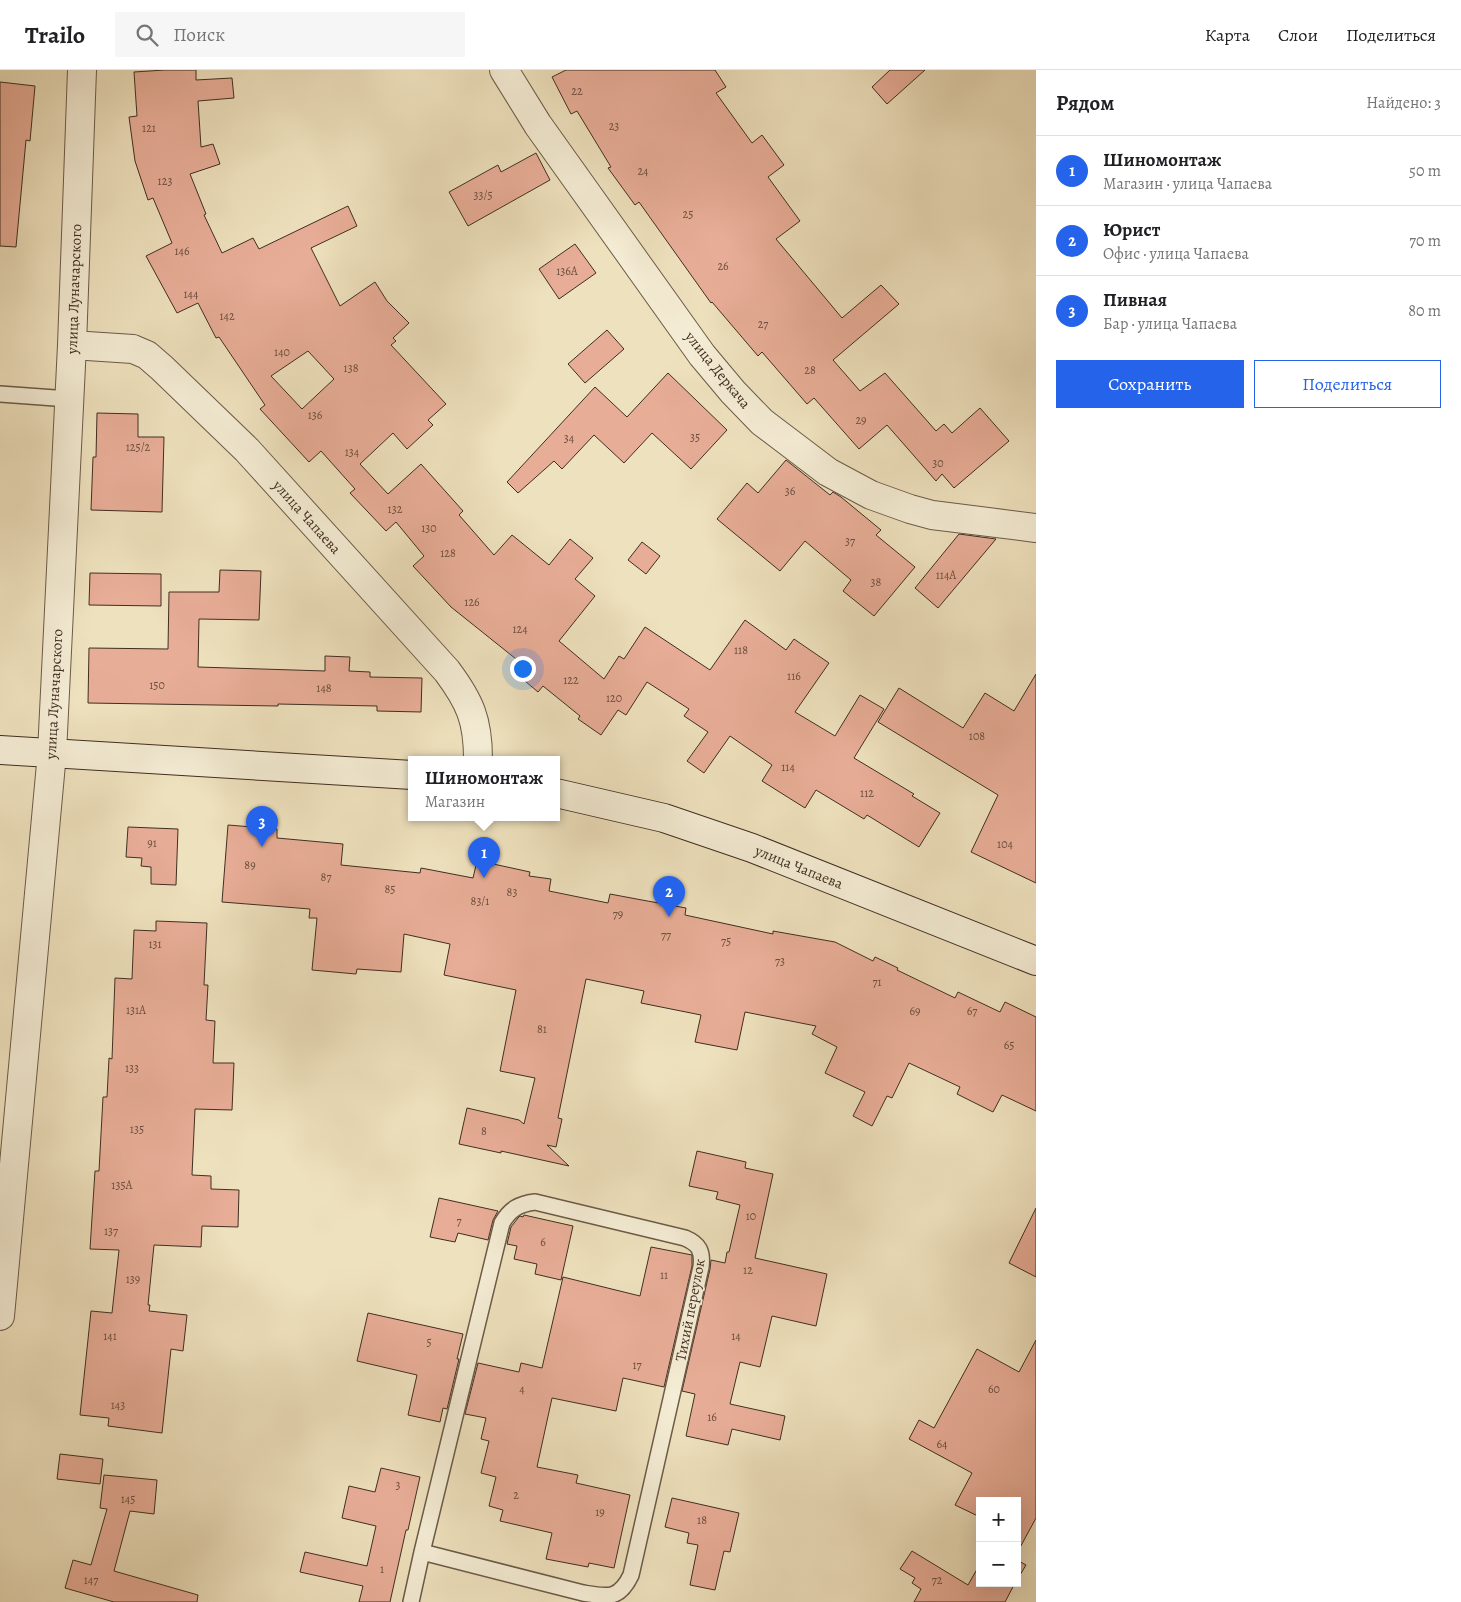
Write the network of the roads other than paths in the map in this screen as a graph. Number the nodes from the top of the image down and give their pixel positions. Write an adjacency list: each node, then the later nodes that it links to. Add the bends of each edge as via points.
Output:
1 (82, 70): 3 (street, улица Луначарского)
2 (504, 70): 6 (street, улица Деркача, via 538,125 702,355 762,422 828,472 871,495 932,515)
3 (72, 345): 5 (street, улица Луначарского); 9 (street, улица Чапаева, via 133,349 147,355 247,450 447,671 470,706 476,727)
4 (0, 394): 5 (lane)
5 (69, 399): 8 (street, улица Луначарского)
6 (1036, 528)
7 (0, 750): 8 (street)
8 (52, 753): 10 (street); 13 (street, улица Луначарского)
9 (478, 756)
10 (408, 775)
11 (560, 793): 12 (street, улица Чапаева, via 664,818 752,848)
12 (1036, 960)
13 (0, 1316)
14 (422, 1552): 14 (lane, Тихий переулок, via 502,1223 507,1214 524,1203 535,1202 684,1238 697,1245 701,1251 701,1267 631,1575 622,1591 607,1596 583,1593); 15 (lane, Тихий переулок)
15 (411, 1602)

